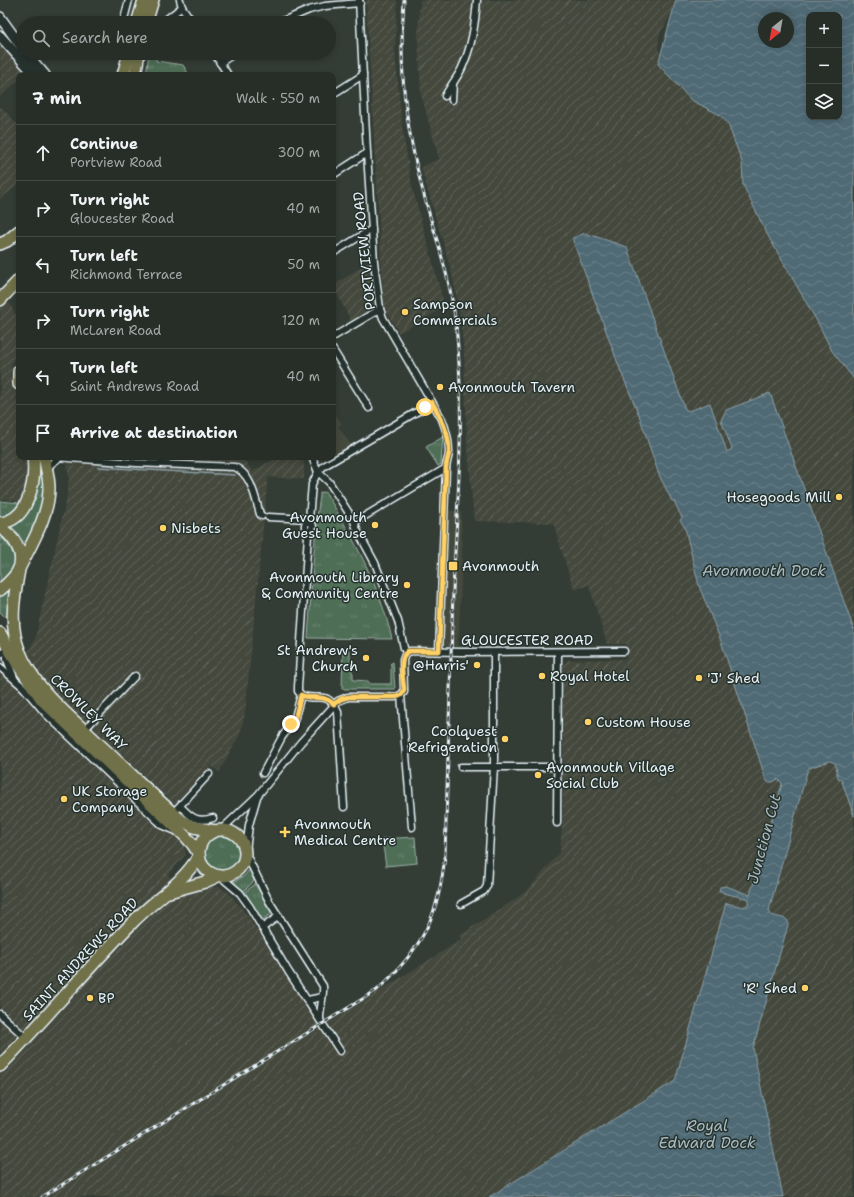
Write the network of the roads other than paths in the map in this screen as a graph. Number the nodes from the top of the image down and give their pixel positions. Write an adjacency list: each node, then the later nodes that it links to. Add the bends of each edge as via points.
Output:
1 (128, 0): 8 (street)
2 (144, 0): 9 (highway)
3 (153, 0): 10 (highway)
4 (180, 0): 7 (street)
5 (477, 0): 31 (street, via 470,47)
6 (360, 1): 13 (street, via 325,6); 30 (street, PORTVIEW ROAD)
7 (182, 7): 11 (street); 12 (street)
8 (125, 16)
9 (140, 16)
10 (148, 16)
11 (171, 16)
12 (188, 16)
13 (295, 16)
14 (1, 21): 16 (main road)
15 (0, 36): 17 (main road)
16 (16, 40)
17 (16, 54)
18 (21, 60): 25 (main road)
19 (127, 60): 27 (highway)
20 (138, 60): 28 (highway)
21 (218, 60): 24 (street)
22 (224, 60): 24 (street)
23 (33, 61): 26 (main road)
24 (220, 63): 29 (street)
25 (31, 72)
26 (42, 72)
27 (124, 72)
28 (136, 72)
29 (226, 72)
30 (363, 75): 32 (street); 35 (street, PORTVIEW ROAD)
31 (453, 83): 33 (street); 34 (street)
32 (336, 92)
33 (445, 96)
34 (452, 100)
35 (367, 153): 36 (street); 37 (street, PORTVIEW ROAD)
36 (336, 173)
37 (372, 230): 40 (street); 43 (street, PORTVIEW ROAD)
38 (16, 234): 39 (highway)
39 (0, 244)
40 (336, 252)
41 (16, 283): 42 (highway)
42 (0, 300)
43 (380, 310): 44 (street); 46 (street, PORTVIEW ROAD)
44 (336, 335)
45 (336, 355): 47 (street)
46 (432, 402): 48 (street); 55 (street, PORTVIEW ROAD, via 442,419 446,433 449,452)
47 (369, 408)
48 (336, 459)
49 (33, 460): 60 (highway, via 31,488 26,504 12,520)
50 (45, 460): 56 (highway)
51 (56, 460): 56 (street)
52 (97, 460): 58 (street, via 235,467 248,478 260,514)
53 (313, 460): 57 (street)
54 (334, 460): 57 (street)
55 (446, 468): 59 (street); 66 (street, PORTVIEW ROAD)
56 (47, 470): 62 (highway, via 49,488 46,508)
57 (318, 472): 58 (street, via 312,484); 59 (street, via 329,482)
58 (309, 519): 74 (street, via 313,526 308,535 298,687)
59 (355, 522): 68 (street, via 390,599)
60 (0, 523)
61 (0, 528): 62 (highway, via 8,533 17,546 20,553)
62 (19, 568): 63 (highway); 77 (highway, CROWLEY WAY, via 13,618 19,650 42,687)
63 (0, 590)
64 (0, 633): 65 (highway, CROWLEY WAY)
65 (3, 650): 73 (street); 90 (highway, CROWLEY WAY, via 42,700)
66 (439, 651): 68 (street, GLOUCESTER ROAD); 69 (street, GLOUCESTER ROAD)
67 (624, 651): 70 (street, GLOUCESTER ROAD)
68 (406, 652): 75 (street, via 402,660 404,692)
69 (494, 652): 70 (street, GLOUCESTER ROAD); 78 (street)
70 (558, 652): 80 (street)
71 (0, 667): 73 (street)
72 (134, 676): 77 (street)
73 (15, 680): 90 (street, via 46,714 158,821)
74 (301, 695): 76 (street, via 324,698); 81 (street, via 295,719 282,737)
75 (400, 695): 76 (street, via 348,697); 88 (street)
76 (334, 704): 83 (street, via 300,742); 84 (street, via 338,712)
77 (84, 730): 85 (highway, CROWLEY WAY)
78 (494, 766): 79 (street); 80 (street); 94 (street)
79 (461, 767)
80 (557, 767): 87 (street)
81 (263, 773)
82 (209, 774): 85 (street)
83 (258, 796): 89 (street); 91 (street, via 249,824)
84 (344, 807)
85 (177, 809): 86 (street, via 196,819); 89 (highway, CROWLEY WAY, via 191,826)
86 (213, 818)
87 (556, 823)
88 (412, 827)
89 (218, 830): 91 (highway, via 229,830 236,834 244,843); 92 (highway, via 208,834 203,840 199,847)
90 (186, 837): 92 (highway, CROWLEY WAY)
91 (246, 852): 95 (highway, via 238,871 228,876); 98 (street, via 261,886)
92 (199, 855): 95 (highway, via 207,871); 96 (highway, SAINT ANDREWS ROAD, via 192,868)
93 (480, 873): 94 (street)
94 (488, 874): 97 (street, via 486,889)
95 (219, 876): 96 (highway, SAINT ANDREWS ROAD); 99 (street, via 243,896)
96 (168, 892): 104 (highway, SAINT ANDREWS ROAD, via 133,921)
97 (461, 904)
98 (279, 916): 99 (street); 100 (street, via 321,983)
99 (262, 928): 101 (street)
100 (322, 997): 101 (street); 103 (street)
101 (308, 1000): 103 (street)
102 (0, 1014): 104 (street)
103 (320, 1018): 105 (street)
104 (26, 1038): 106 (highway, SAINT ANDREWS ROAD)
105 (340, 1050)
106 (0, 1066)

